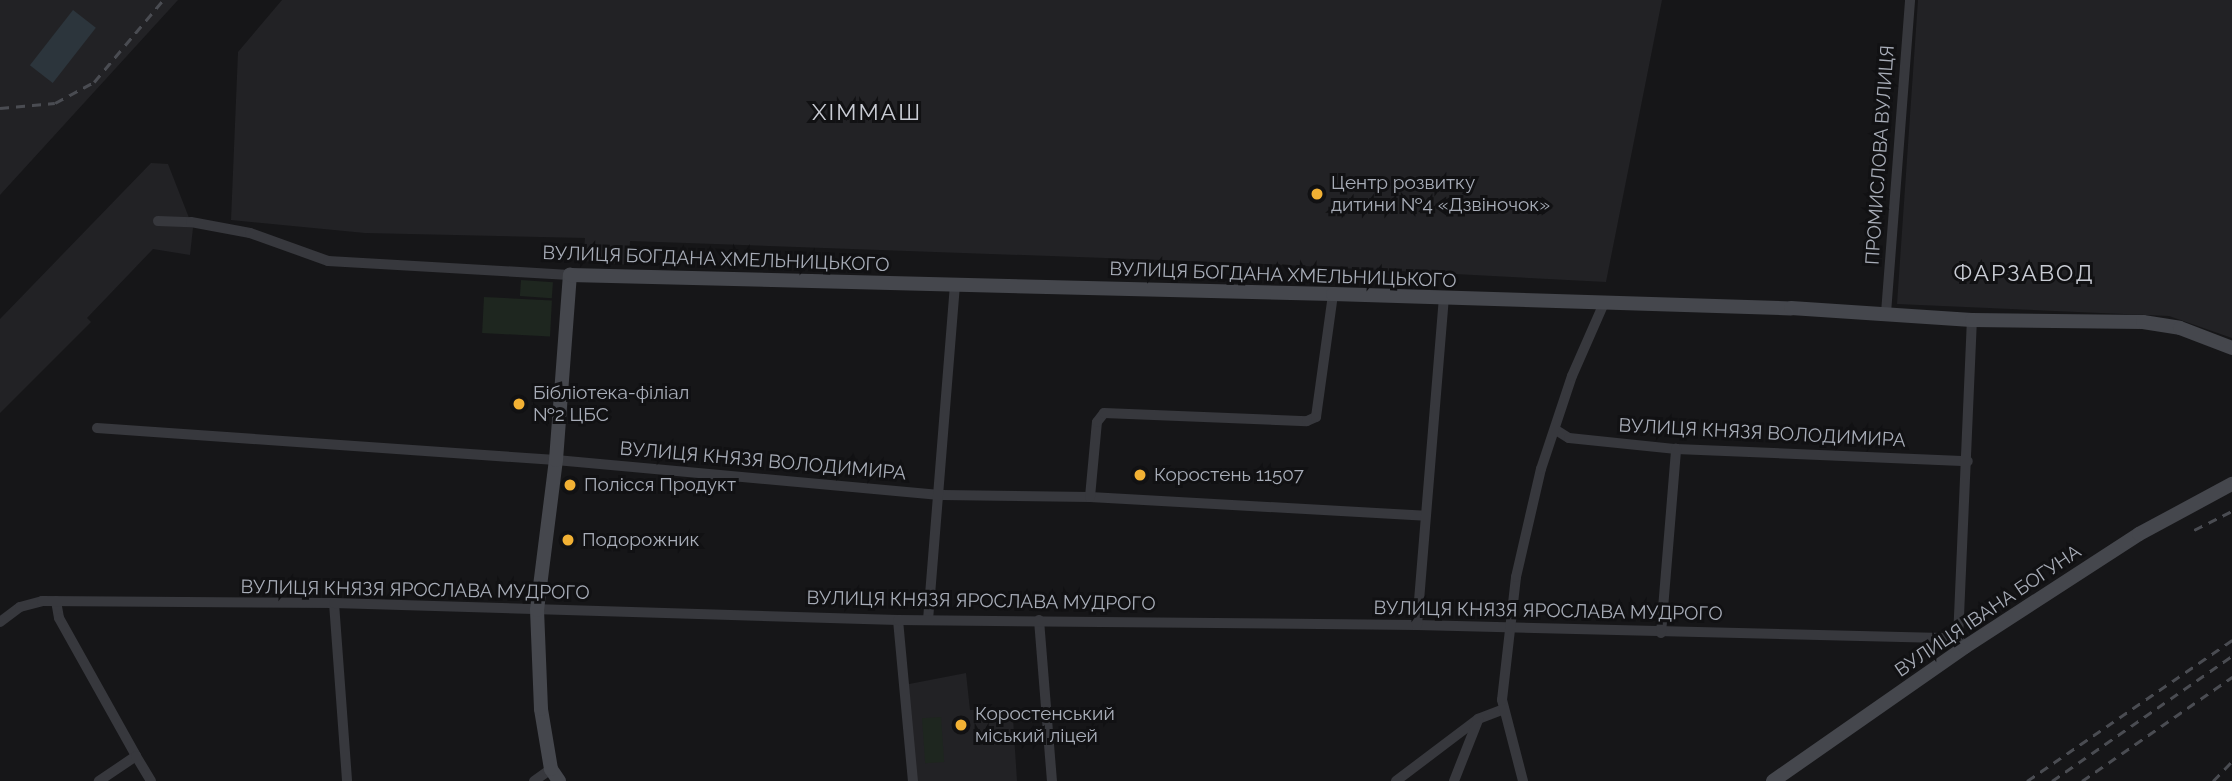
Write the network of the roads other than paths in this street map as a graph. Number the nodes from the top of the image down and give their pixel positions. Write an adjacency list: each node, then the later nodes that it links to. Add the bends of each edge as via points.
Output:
1 (1910, 0): 8 (street, ПРОМИСЛОВА ВУЛИЦЯ)
2 (158, 221): 3 (street, ВУЛИЦЯ БОГДАНА ХМЕЛЬНИЦЬКОГО, via 250,233 328,261)
3 (569, 275): 4 (street, ВУЛИЦЯ БОГДАНА ХМЕЛЬНИЦЬКОГО); 14 (street)
4 (956, 285): 5 (street, ВУЛИЦЯ БОГДАНА ХМЕЛЬНИЦЬКОГО); 17 (street)
5 (1334, 294): 6 (street, ВУЛИЦЯ БОГДАНА ХМЕЛЬНИЦЬКОГО); 18 (street, via 1316,417 1307,421 1104,414 1097,422)
6 (1444, 300): 7 (street, ВУЛИЦЯ БОГДАНА ХМЕЛЬНИЦЬКОГО); 19 (street)
7 (1604, 303): 8 (street, ВУЛИЦЯ БОГДАНА ХМЕЛЬНИЦЬКОГО); 12 (street, via 1572,376)
8 (1886, 313): 9 (street, ВУЛИЦЯ БОГДАНА ХМЕЛЬНИЦЬКОГО)
9 (1972, 320): 10 (street, ВУЛИЦЯ БОГДАНА ХМЕЛЬНИЦЬКОГО, via 2143,322 2179,328); 15 (street)
10 (2232, 348)
11 (97, 428): 14 (street, ВУЛИЦЯ КНЯЗЯ ВОЛОДИМИРА)
12 (1556, 430): 13 (street, ВУЛИЦЯ КНЯЗЯ ВОЛОДИМИРА, via 1569,438); 28 (street, via 1541,469 1516,577)
13 (1676, 449): 15 (street, ВУЛИЦЯ КНЯЗЯ ВОЛОДИМИРА); 29 (street)
14 (556, 460): 17 (street, ВУЛИЦЯ КНЯЗЯ ВОЛОДИМИРА); 22 (street)
15 (1968, 461): 30 (street)
16 (2232, 484): 30 (street, ВУЛИЦЯ ІВАНА БОГУНА, via 2139,534)
17 (942, 495): 18 (street, ВУЛИЦЯ КНЯЗЯ ВОЛОДИМИРА); 24 (street)
18 (1090, 497): 19 (street, ВУЛИЦЯ КНЯЗЯ ВОЛОДИМИРА)
19 (1425, 516): 27 (street)
20 (56, 601): 21 (street, ВУЛИЦЯ КНЯЗЯ ЯРОСЛАВА МУДРОГО); 26 (street, ВУЛИЦЯ КНЯЗЯ ЯРОСЛАВА МУДРОГО, via 31,602); 33 (street, via 59,618)
21 (334, 603): 22 (street, ВУЛИЦЯ КНЯЗЯ ЯРОСЛАВА МУДРОГО); 37 (street)
22 (537, 610): 23 (street, ВУЛИЦЯ КНЯЗЯ ЯРОСЛАВА МУДРОГО); 34 (street, via 541,709)
23 (898, 620): 24 (street, ВУЛИЦЯ КНЯЗЯ ЯРОСЛАВА МУДРОГО); 39 (street)
24 (928, 620): 25 (street, ВУЛИЦЯ КНЯЗЯ ЯРОСЛАВА МУДРОГО)
25 (1039, 620): 27 (street, ВУЛИЦЯ КНЯЗЯ ЯРОСЛАВА МУДРОГО); 40 (street)
26 (0, 622)
27 (1417, 625): 28 (street, ВУЛИЦЯ КНЯЗЯ ЯРОСЛАВА МУДРОГО)
28 (1512, 629): 29 (street, ВУЛИЦЯ КНЯЗЯ ЯРОСЛАВА МУДРОГО); 31 (street)
29 (1661, 633): 30 (street, ВУЛИЦЯ КНЯЗЯ ЯРОСЛАВА МУДРОГО)
30 (1961, 643): 44 (street, ВУЛИЦЯ ІВАНА БОГУНА)
31 (1504, 709): 32 (street); 43 (street)
32 (1478, 719): 41 (street); 42 (street)
33 (136, 755): 35 (street); 36 (street)
34 (555, 775): 38 (street)
35 (99, 781)
36 (151, 781)
37 (347, 781)
38 (534, 781)
39 (913, 781)
40 (1052, 781)
41 (1396, 781)
42 (1454, 781)
43 (1523, 781)
44 (1773, 781)

